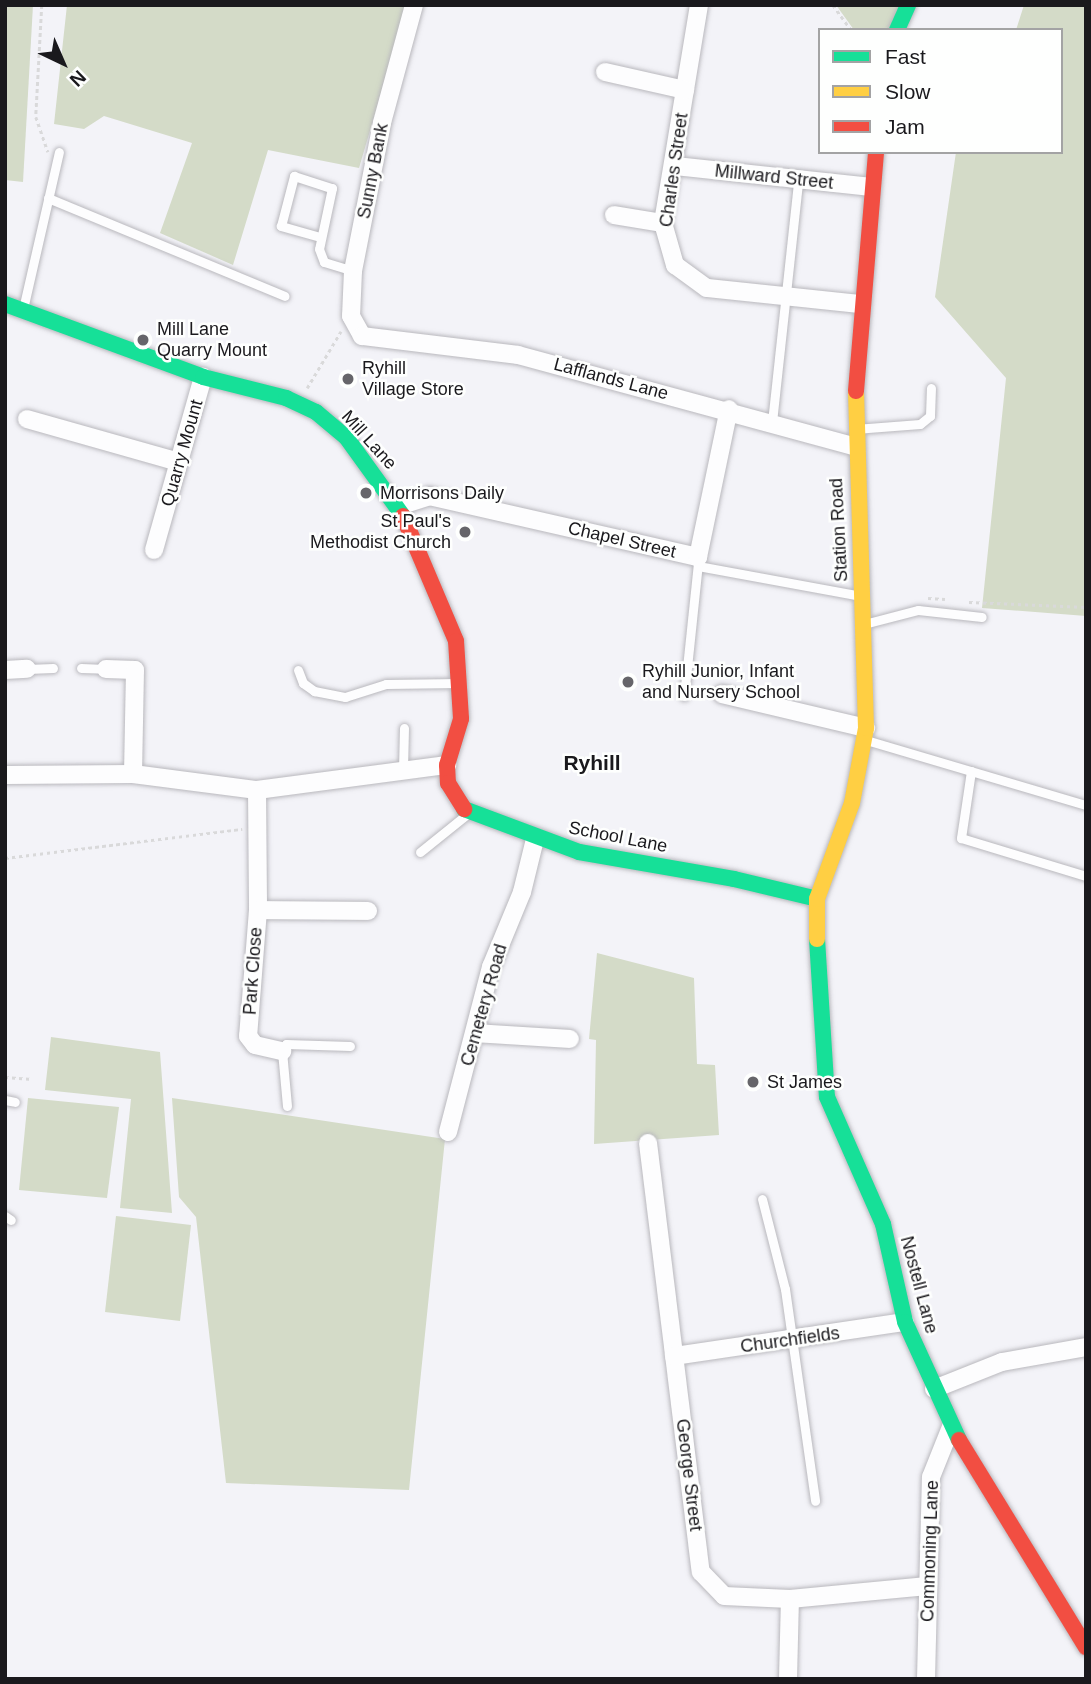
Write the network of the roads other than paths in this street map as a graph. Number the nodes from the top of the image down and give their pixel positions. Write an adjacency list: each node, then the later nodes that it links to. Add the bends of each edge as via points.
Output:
1 (414, 5): 16 (street, Sunny Bank, via 382,123)
2 (699, 5): 6 (street, Charles Street)
3 (908, 5): 4 (street)
4 (898, 28)
5 (605, 72): 6 (street)
6 (685, 90): 9 (street, Charles Street)
7 (59, 152): 12 (lane)
8 (876, 154): 11 (street, Station Road)
9 (676, 166): 10 (street, Millward Street); 14 (street, Charles Street)
10 (798, 182): 11 (street, Millward Street); 18 (lane)
11 (872, 187): 20 (street, Station Road)
12 (48, 198): 17 (lane); 21 (lane)
13 (614, 215): 14 (street)
14 (663, 223): 18 (street, Charles Street, via 675,265 693,282)
15 (320, 237): 15 (lane, via 332,188 294,176 281,226); 16 (lane, via 324,262)
16 (354, 271): 22 (street, Sunny Bank, via 351,316)
17 (285, 296)
18 (786, 298): 20 (street, Charles Street); 27 (lane)
19 (5, 304): 21 (street, Mill Lane)
20 (860, 304): 28 (street, Station Road)
21 (23, 309): 23 (street, Mill Lane)
22 (362, 336): 25 (street, Lafflands Lane, via 518,355)
23 (203, 377): 29 (street, Quarry Mount); 30 (street, Mill Lane, via 316,412 346,437)
24 (931, 388): 28 (lane, via 930,416 920,424)
25 (729, 409): 27 (street, Lafflands Lane); 32 (street, Chapel Street)
26 (27, 419): 29 (street)
27 (772, 422): 28 (street, Lafflands Lane)
28 (854, 438): 33 (street, Station Road)
29 (179, 462): 31 (street, Quarry Mount, via 168,531)
30 (399, 506): 32 (street, Chapel Street, via 429,496); 42 (street, Mill Lane, via 456,641)
31 (154, 550)
32 (698, 561): 33 (lane); 44 (lane)
33 (862, 596): 35 (street, Station Road)
34 (982, 617): 35 (lane, via 918,610)
35 (864, 624): 46 (street, Station Road)
36 (53, 668): 38 (lane)
37 (81, 668): 39 (lane)
38 (27, 669): 40 (street)
39 (106, 669): 50 (street, via 135,670)
40 (5, 670)
41 (298, 670): 42 (lane, via 314,691 345,697 402,682)
42 (461, 683): 47 (street, Mill Lane, via 461,719)
43 (722, 694): 46 (street)
44 (684, 696)
45 (404, 728): 48 (lane)
46 (865, 734): 49 (lane); 58 (street, Station Road, via 852,803)
47 (447, 765): 48 (street); 54 (street, via 453,797)
48 (403, 769): 52 (street)
49 (971, 771): 53 (lane); 57 (lane, via 961,838)
50 (133, 774): 51 (street); 52 (street)
51 (5, 775)
52 (257, 790): 59 (street, Park Close)
53 (1086, 805)
54 (467, 813): 55 (street, School Lane); 56 (lane)
55 (535, 839): 58 (street, School Lane, via 579,852 734,879); 61 (street, Cemetery Road, via 522,892 491,967)
56 (420, 852)
57 (1086, 876)
58 (817, 899): 69 (street, Nostell Lane, via 818,992 827,1097 883,1224)
59 (258, 910): 60 (street, Park Close); 64 (street, Park Close, via 248,1036 255,1045)
60 (368, 911)
61 (475, 1033): 62 (street); 66 (street, Cemetery Road)
62 (570, 1039)
63 (350, 1046): 64 (lane, via 292,1042)
64 (282, 1051): 65 (lane)
65 (287, 1106)
66 (448, 1132)
67 (648, 1143): 72 (street, George Street)
68 (762, 1199): 70 (lane)
69 (905, 1322): 70 (street, Churchfields); 73 (street, Nostell Lane)
70 (792, 1340): 72 (street, Churchfields); 75 (lane)
71 (1086, 1347): 73 (street, via 1002,1362)
72 (674, 1356): 77 (street, George Street, via 701,1572 724,1596)
73 (934, 1389): 74 (street, Nostell Lane)
74 (951, 1427): 76 (street, Commoning Lane, via 931,1477); 78 (street, Nostell Lane)
75 (815, 1501)
76 (927, 1586): 77 (street, George Street); 80 (street, Commoning Lane)
77 (790, 1598): 79 (street)
78 (1086, 1647)
79 (788, 1679)
80 (926, 1679)

